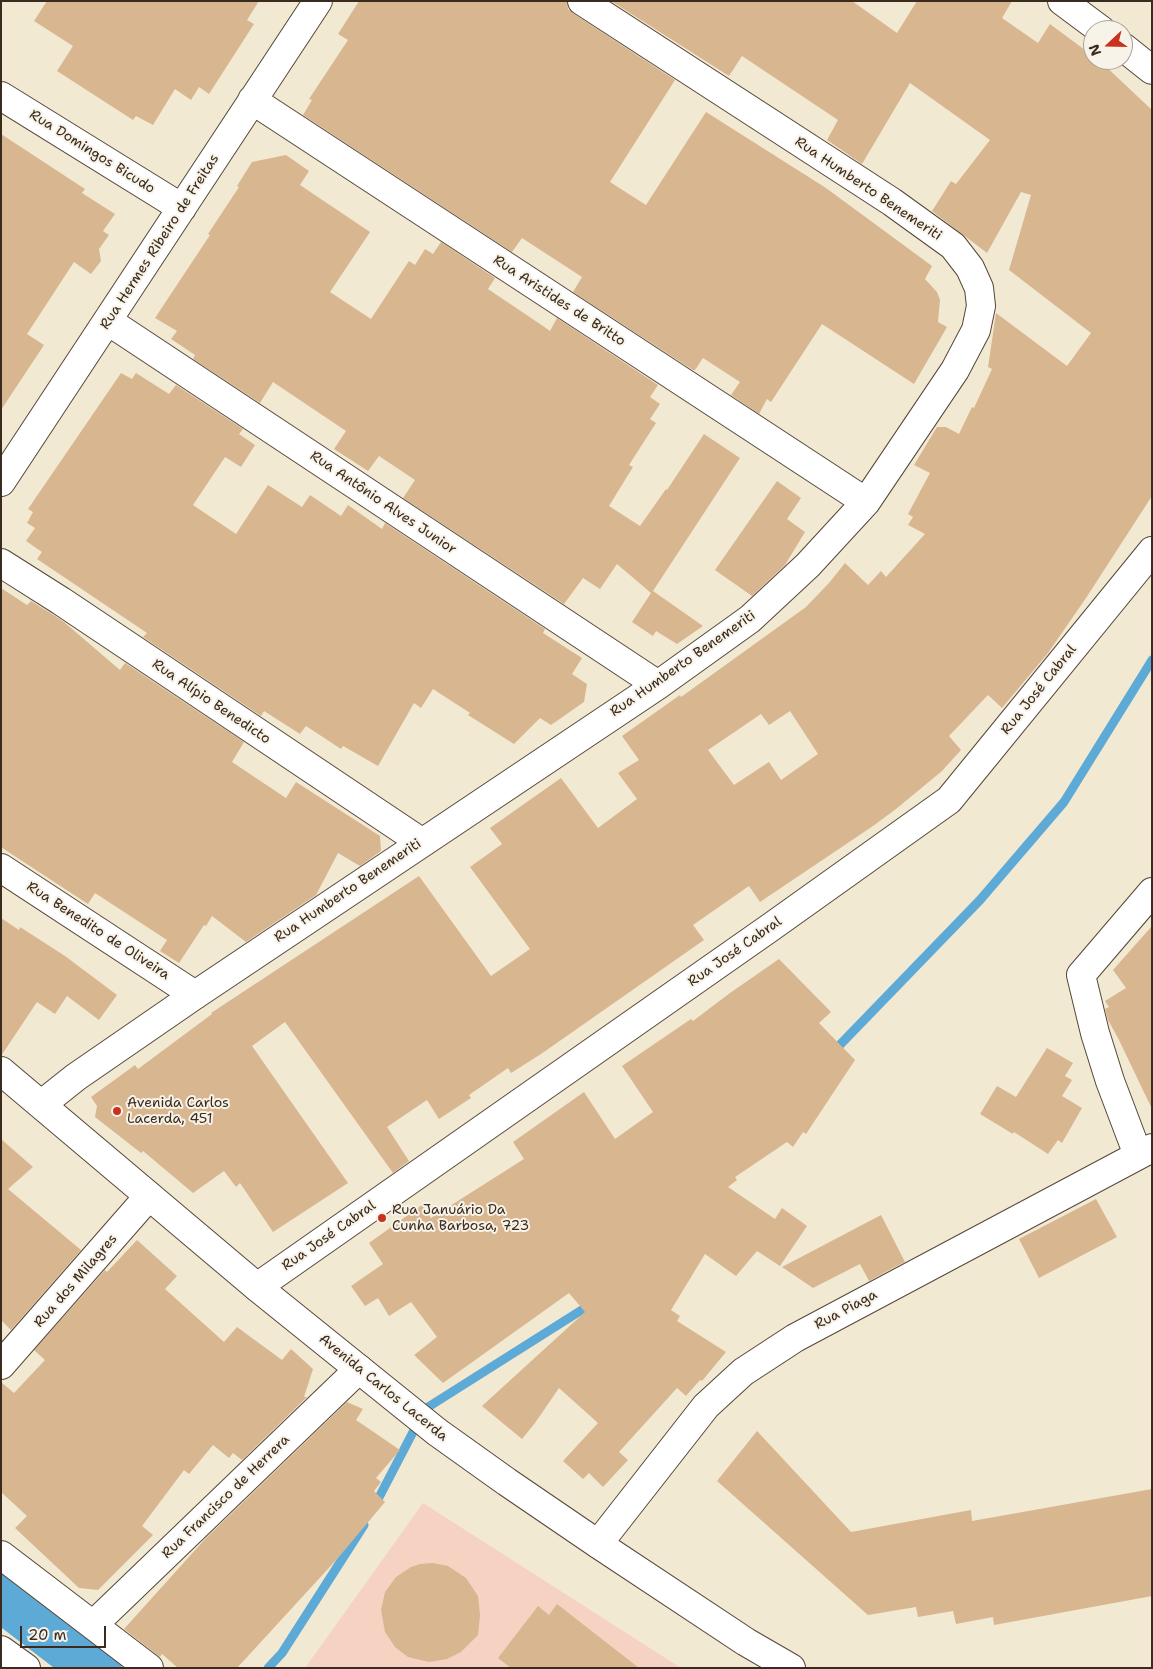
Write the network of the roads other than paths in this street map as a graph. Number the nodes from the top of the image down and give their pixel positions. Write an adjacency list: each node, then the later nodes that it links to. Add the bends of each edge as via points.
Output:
1 (318, 1): 8 (street, Rua Hermes Ribeiro de Freitas)
2 (582, 1): 12 (street, Rua Humberto Benemeriti, via 892,202 953,246 970,268 979,288 981,306 976,330 954,370)
3 (1062, 1): 4 (street)
4 (1087, 20)
5 (1133, 55): 6 (street)
6 (1152, 70)
7 (1, 96): 9 (street, Rua Domingos Bicudo)
8 (252, 100): 9 (street, Rua Hermes Ribeiro de Freitas); 12 (street, Rua Aristides de Britto)
9 (182, 208): 10 (street, Rua Hermes Ribeiro de Freitas)
10 (108, 321): 11 (street, Rua Hermes Ribeiro de Freitas); 15 (street, Rua Antônio Alves Junior)
11 (1, 482)
12 (866, 502): 15 (street, Rua Humberto Benemeriti, via 808,566 750,619)
13 (1152, 551): 24 (street, Rua José Cabral, via 948,800)
14 (1, 563): 16 (street, Rua Alípio Benedicto)
15 (658, 685): 16 (street, Rua Humberto Benemeriti)
16 (421, 842): 19 (street, Rua Humberto Benemeriti)
17 (1, 868): 19 (street, Rua Benedito de Oliveira)
18 (1152, 892): 22 (street, via 1081,975 1110,1081)
19 (195, 995): 21 (street, Rua Humberto Benemeriti)
20 (1, 1070): 21 (street, Avenida Carlos Lacerda)
21 (42, 1104): 23 (street, Avenida Carlos Lacerda)
22 (1145, 1152): 27 (street, Rua Piaga, via 795,1338 743,1372 706,1406)
23 (149, 1196): 24 (street, Avenida Carlos Lacerda); 25 (street, Rua dos Milagres)
24 (257, 1287): 26 (street, Avenida Carlos Lacerda)
25 (1, 1365)
26 (359, 1369): 27 (street, Avenida Carlos Lacerda, via 437,1432); 29 (street, Rua Francisco de Herrera)
27 (598, 1544): 33 (street, Avenida Carlos Lacerda)
28 (1, 1556): 29 (street)
29 (93, 1624): 32 (street)
30 (1, 1650): 31 (street)
31 (26, 1668)
32 (149, 1668)
33 (791, 1668)

